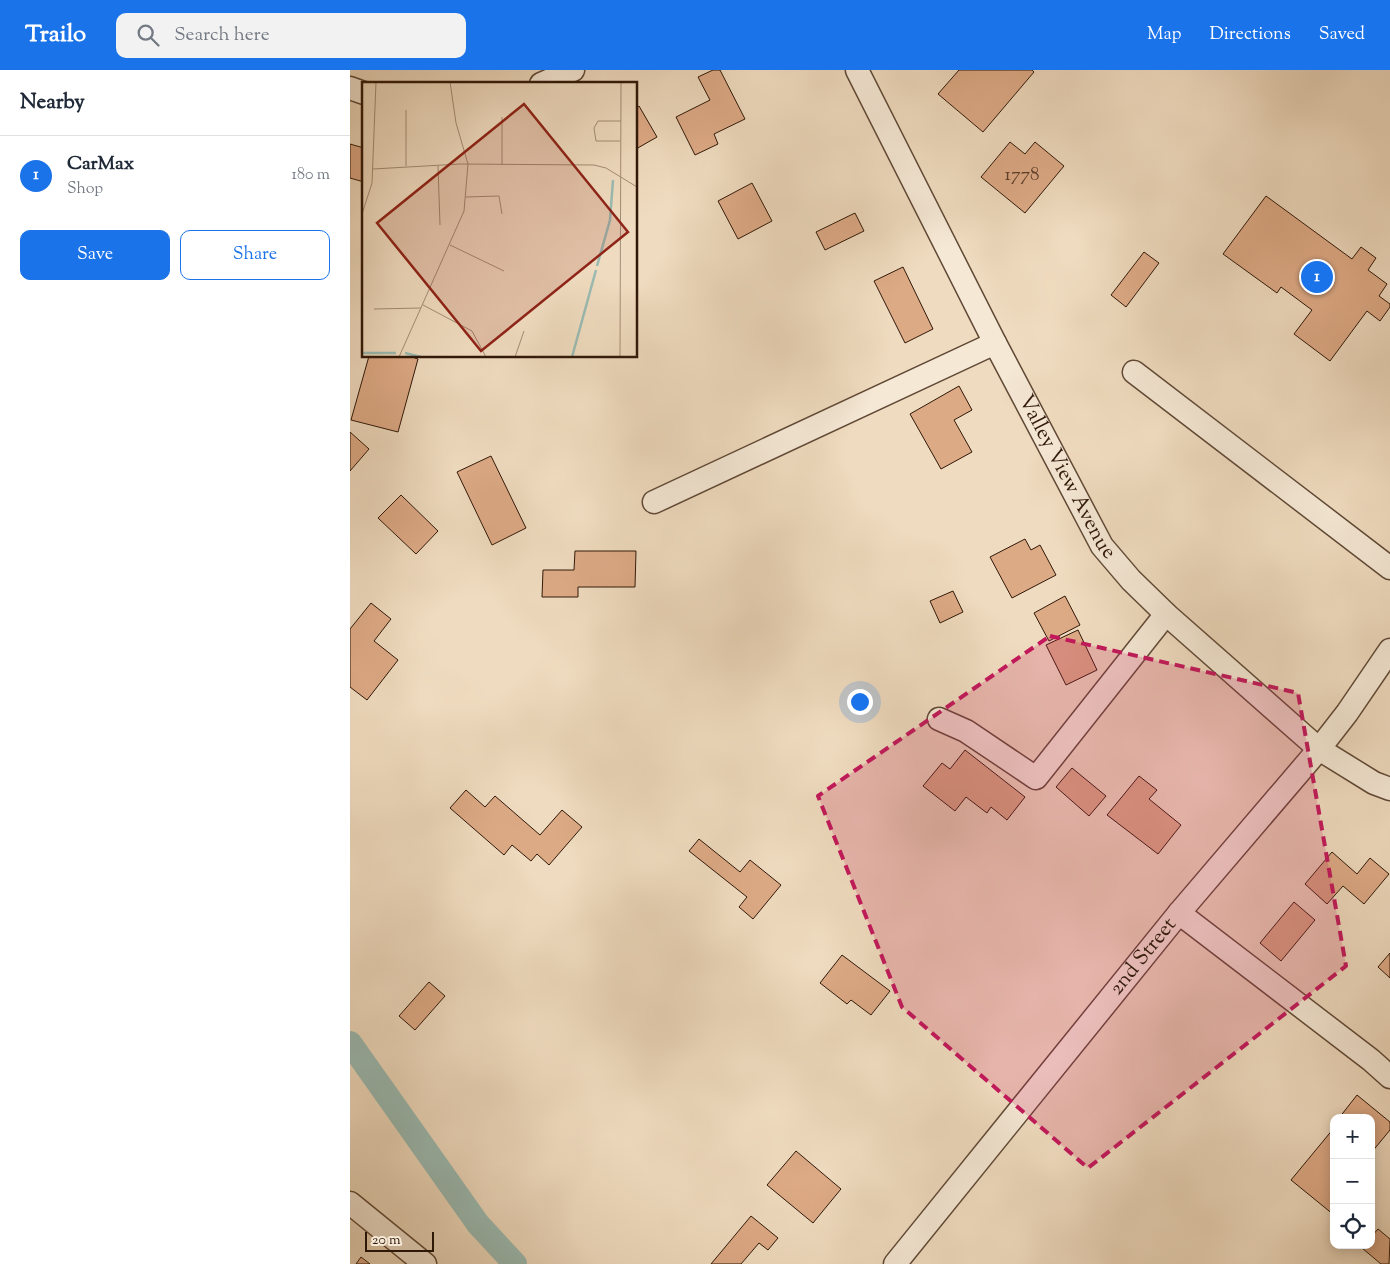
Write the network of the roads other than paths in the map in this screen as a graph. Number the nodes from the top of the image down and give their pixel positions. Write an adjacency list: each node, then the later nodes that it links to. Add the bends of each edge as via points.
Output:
1 (573, 70): 3 (street)
2 (857, 70): 6 (street, Valley View Avenue)
3 (546, 82)
4 (350, 88): 5 (street)
5 (362, 92)
6 (995, 343): 8 (street); 10 (street, Valley View Avenue, via 1102,546)
7 (1134, 372): 9 (street)
8 (654, 502)
9 (1390, 568)
10 (1166, 614): 12 (street, via 1036,778 966,730); 13 (street, Valley View Avenue)
11 (1390, 650): 13 (street, 2nd Street)
12 (939, 719)
13 (1319, 749): 14 (street, Valley View Avenue, via 1374,783); 15 (street, 2nd Street)
14 (1390, 789)
15 (1179, 912): 16 (street); 19 (street, 2nd Street)
16 (1390, 1077)
17 (350, 1203): 18 (street)
18 (425, 1264)
19 (895, 1264)

